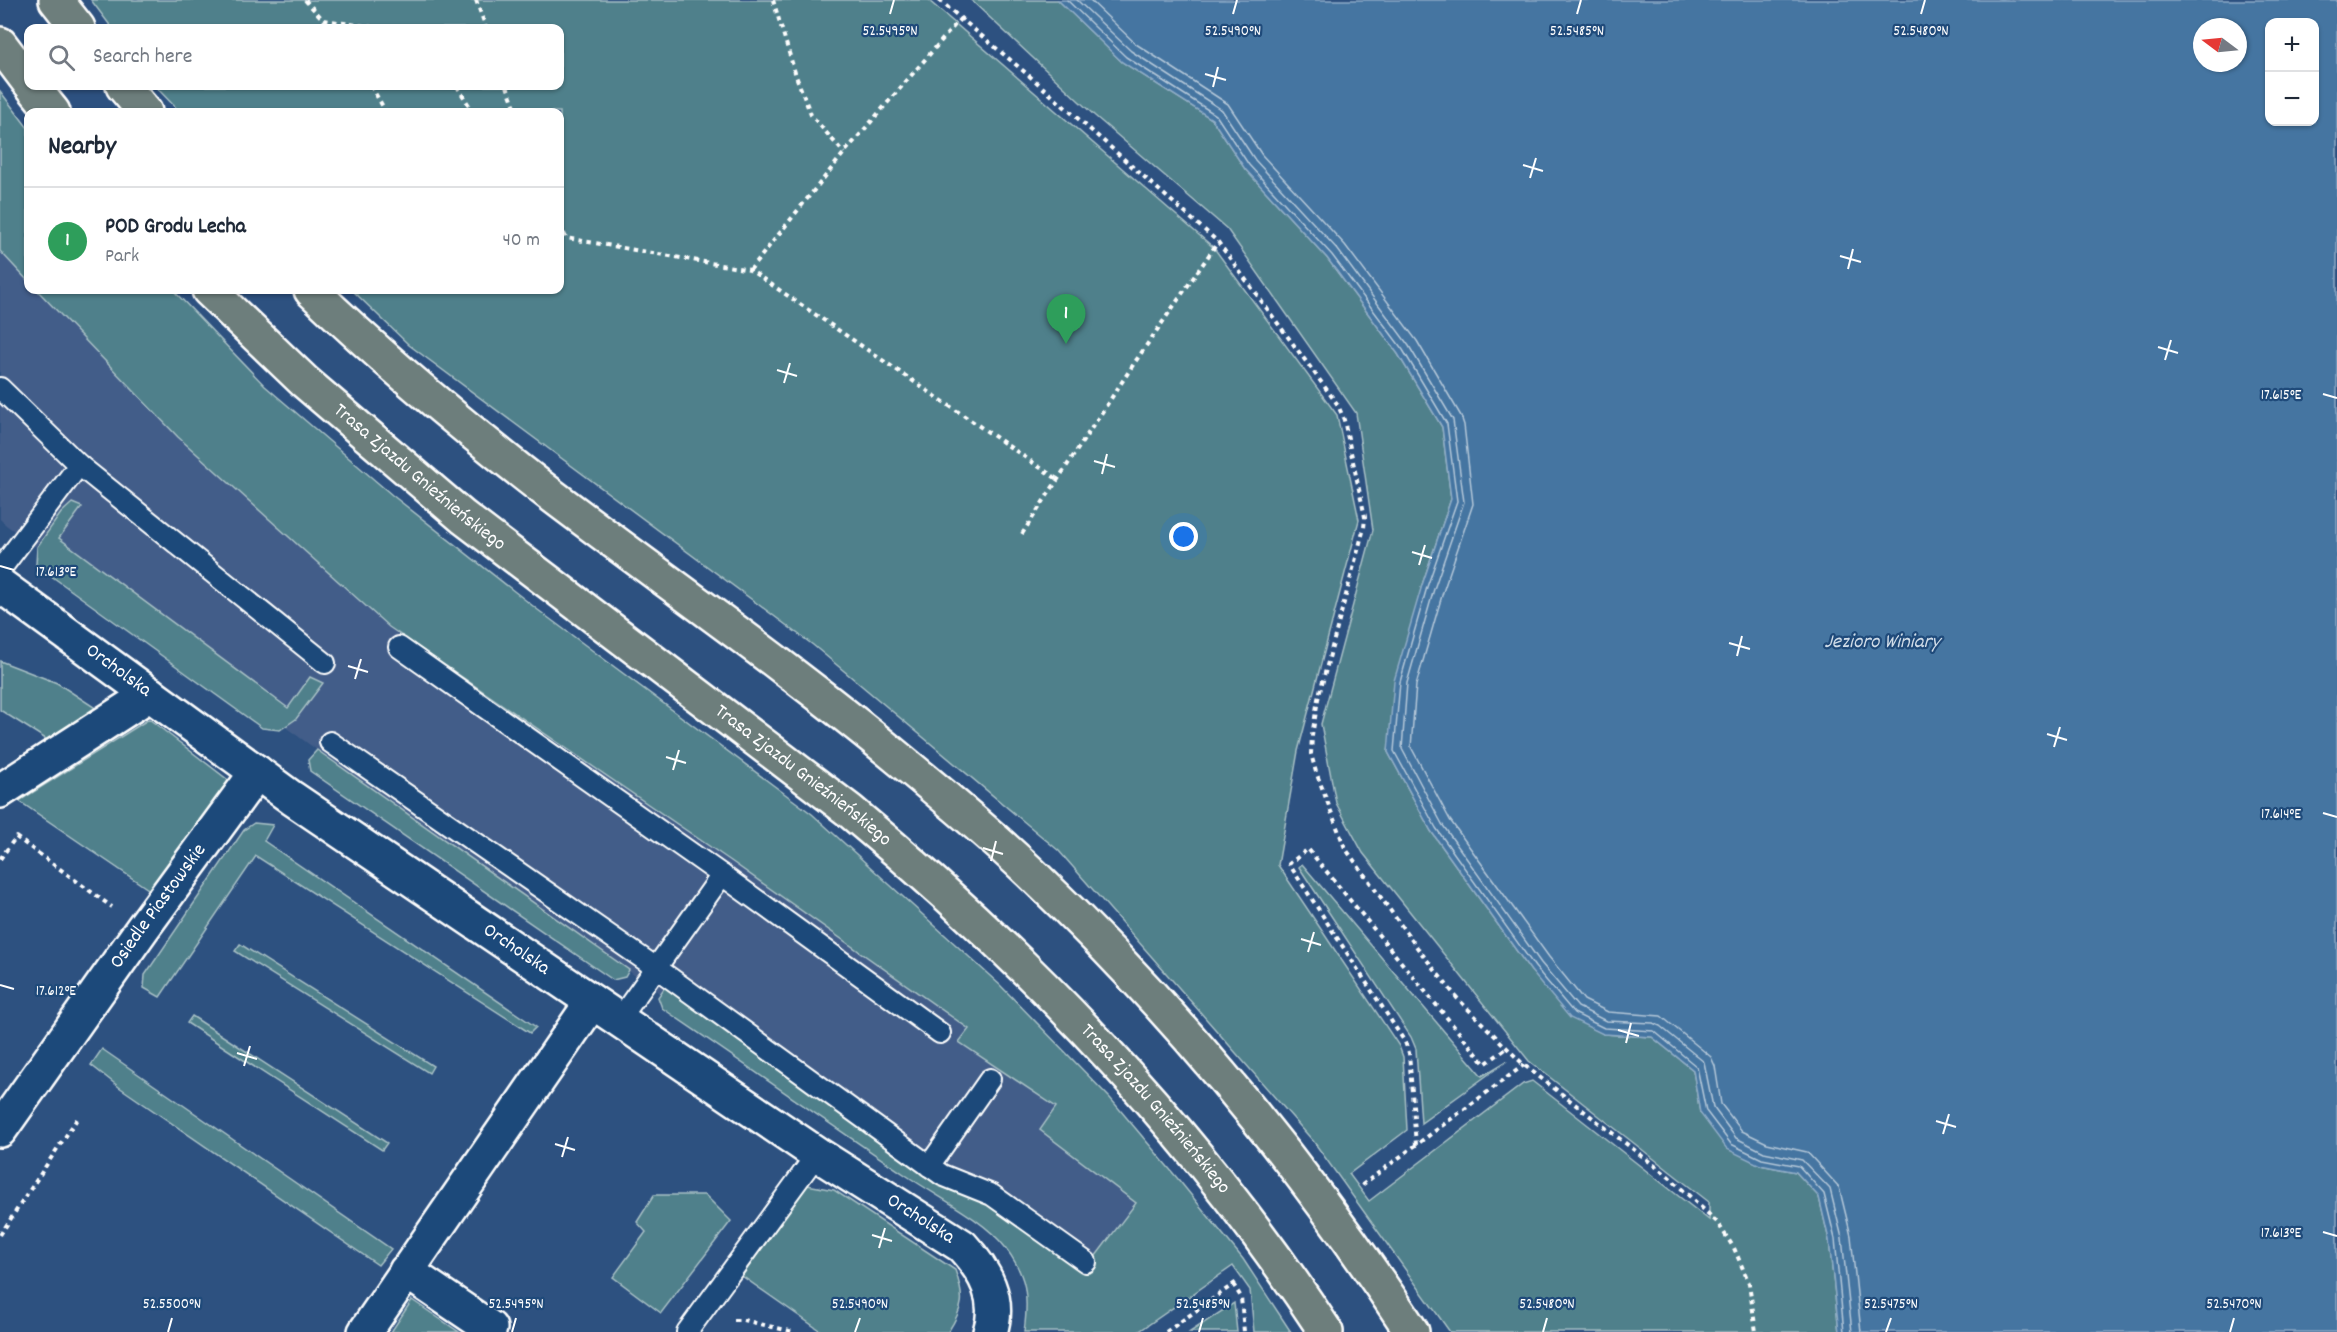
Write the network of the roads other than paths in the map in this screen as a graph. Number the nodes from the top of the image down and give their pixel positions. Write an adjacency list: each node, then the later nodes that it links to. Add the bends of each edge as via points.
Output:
1 (56, 0): 2 (main road)
2 (75, 24)
3 (0, 44): 4 (main road)
4 (24, 76)
5 (35, 90): 7 (main road)
6 (126, 90): 8 (main road)
7 (50, 108)
8 (142, 108)
9 (213, 294): 36 (main road, Trasa Zjazdu Gnieźnieńskiego, via 305,382 446,502 850,811 1001,945 1092,1036 1163,1116 1226,1192)
10 (315, 294): 37 (main road, via 417,386 547,491 894,755 1030,873 1140,983 1240,1097 1324,1205)
11 (0, 388): 12 (lane)
12 (79, 465): 13 (lane); 16 (lane)
13 (0, 570)
14 (0, 585): 17 (street, Orcholska)
15 (399, 647): 21 (lane)
16 (325, 663)
17 (150, 694): 19 (street, Orcholska); 20 (street)
18 (330, 742): 22 (lane)
19 (257, 772): 23 (street, Orcholska); 27 (street, Osiedle Piastowskie)
20 (0, 791)
21 (722, 875): 22 (lane); 25 (lane)
22 (655, 967): 24 (lane); 29 (lane)
23 (592, 1002): 24 (street, Orcholska); 31 (street)
24 (619, 1020): 28 (street, Orcholska)
25 (940, 1033)
26 (990, 1079): 29 (lane)
27 (0, 1130)
28 (817, 1154): 32 (lane); 35 (street, Orcholska, via 963,1246 991,1288 994,1319)
29 (929, 1166): 30 (lane, via 992,1195)
30 (1086, 1262)
31 (406, 1270): 33 (street); 34 (street, via 490,1328)
32 (691, 1327)
33 (365, 1332)
34 (487, 1332)
35 (990, 1332)
36 (1326, 1332)
37 (1412, 1332)

